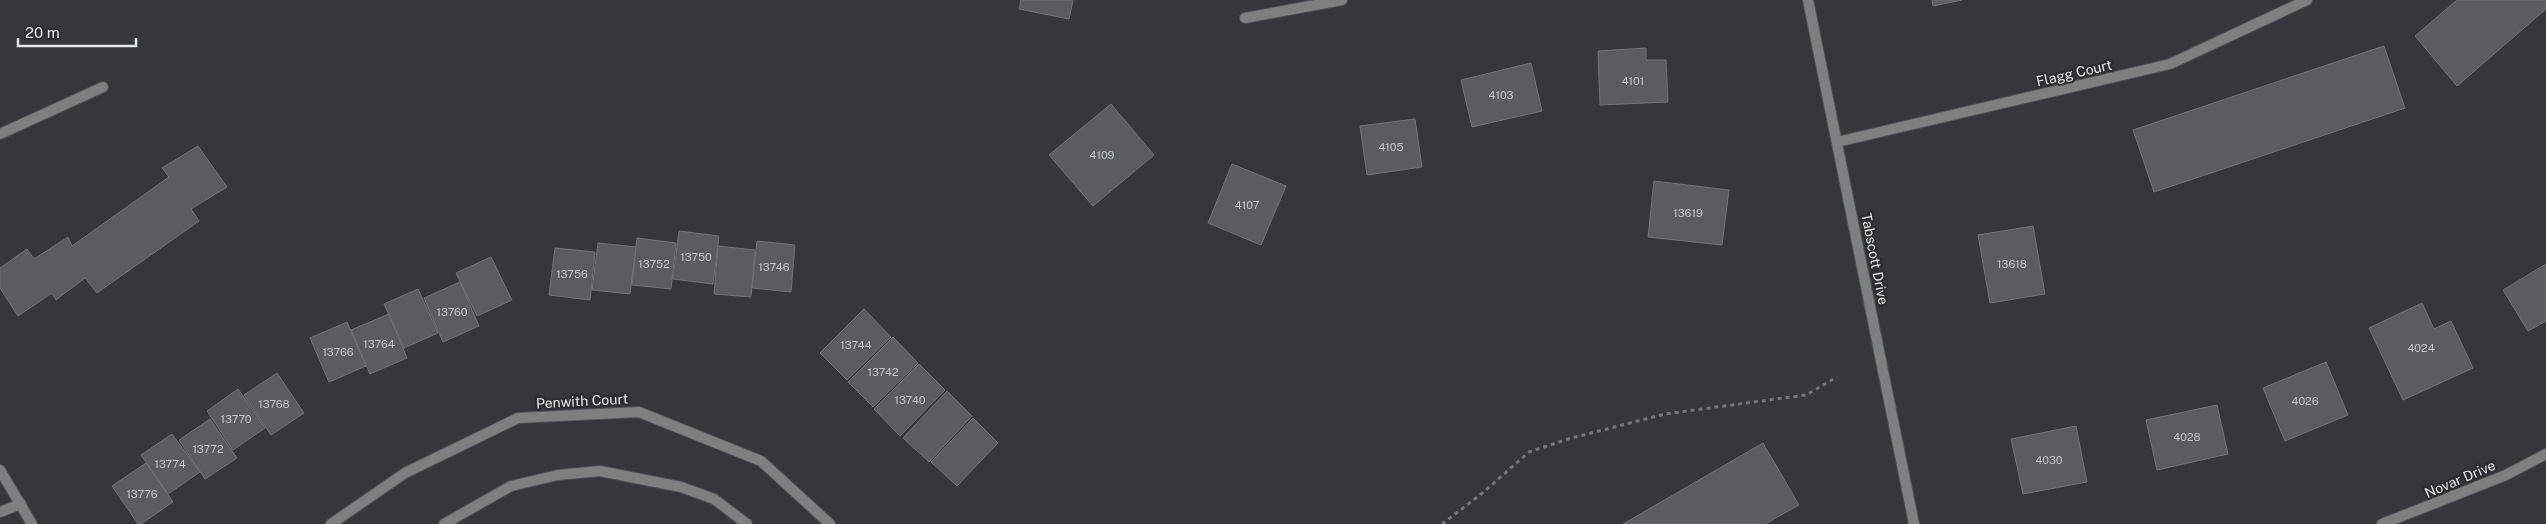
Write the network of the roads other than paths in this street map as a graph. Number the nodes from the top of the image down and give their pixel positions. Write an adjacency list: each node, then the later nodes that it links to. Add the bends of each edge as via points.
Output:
1 (1342, 0): 4 (street)
2 (1808, 0): 7 (street, Tabscott Drive)
3 (2308, 0): 7 (street, Flagg Court, via 2170,64)
4 (1245, 18)
5 (103, 87): 6 (street)
6 (0, 134)
7 (1837, 142): 17 (street, Tabscott Drive)
8 (2546, 454): 18 (street, Novar Drive, via 2506,475)
9 (0, 470): 10 (street)
10 (21, 504): 11 (street); 12 (street)
11 (0, 512)
12 (32, 524)
13 (330, 524): 16 (street, Penwith Court, via 405,473 518,418 639,412 761,461)
14 (444, 524): 15 (street, via 511,486 558,475 600,471 681,486 714,499)
15 (746, 524)
16 (830, 524)
17 (1914, 524)
18 (2382, 524)

